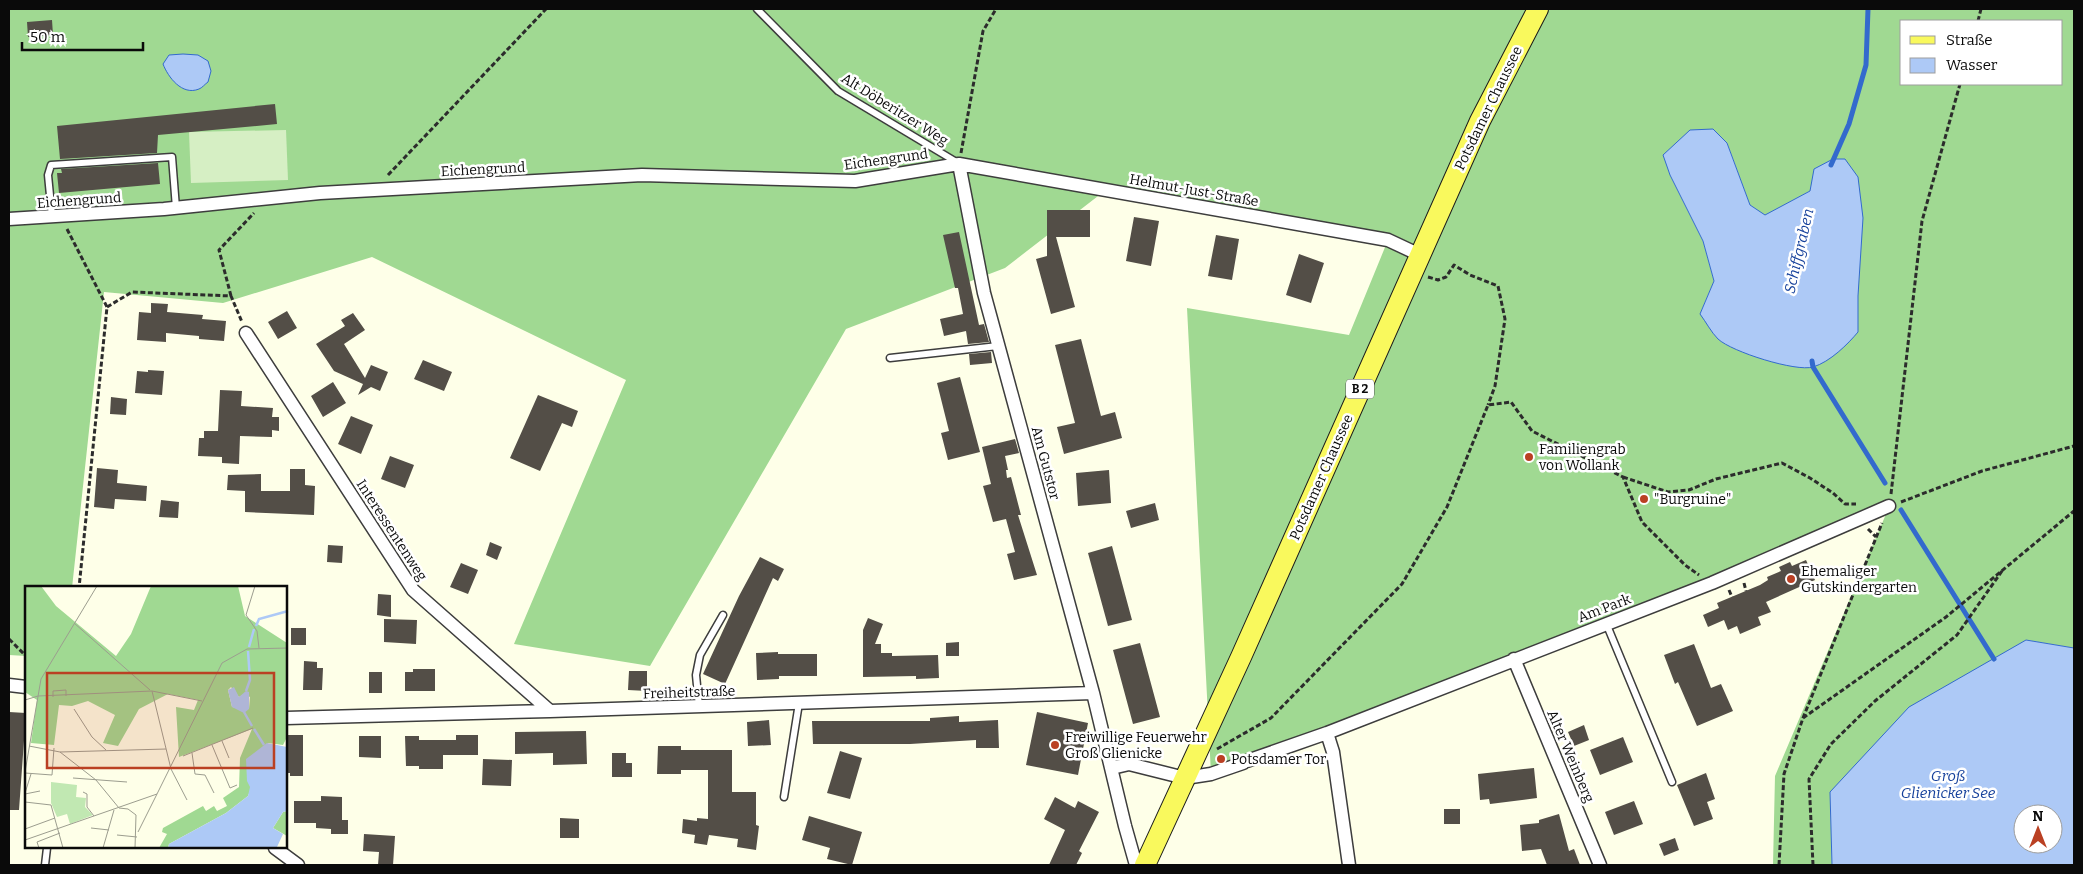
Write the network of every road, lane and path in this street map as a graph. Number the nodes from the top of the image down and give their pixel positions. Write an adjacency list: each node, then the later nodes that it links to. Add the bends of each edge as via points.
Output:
1 (546, 9): 7 (path)
2 (757, 9): 6 (lane, Alt Döberitzer Weg, via 838,91)
3 (996, 9): 6 (path, via 983,32)
4 (1538, 9): 12 (main road, Potsdamer Chaussee / B 2, via 1480,121)
5 (1960, 85): 21 (path, via 1922,221)
6 (959, 164): 7 (street, Eichengrund, via 855,181 642,175); 12 (street, Helmut-Just-Straße, via 1388,240); 16 (street, Am Gutstor, via 984,293)
7 (373, 190): 8 (street, Eichengrund)
8 (268, 198): 9 (street, Eichengrund); 13 (path, via 218,250)
9 (176, 208): 10 (street, Eichengrund); 10 (lane, via 172,157 51,165 48,176)
10 (56, 216): 11 (street, Eichengrund); 14 (path)
11 (9, 219)
12 (1416, 263): 18 (path, via 1438,280 1446,277 1454,265 1498,286 1505,319 1495,386); 40 (main road, Potsdamer Chaussee / B 2)
13 (231, 296): 14 (path, via 132,292); 15 (path)
14 (107, 307): 25 (path)
15 (246, 333): 36 (street, Interessentenweg, via 413,590)
16 (998, 346): 17 (lane); 33 (street, Am Gutstor)
17 (890, 358)
18 (1488, 405): 20 (path, via 1511,402 1532,430); 40 (path, via 1447,507 1402,584 1271,718 1222,748)
19 (2074, 446): 21 (path, via 1982,471)
20 (1623, 477): 21 (path, via 1668,492 1689,490 1716,479 1782,463 1845,504); 24 (path, via 1642,522 1685,565)
21 (1889, 506): 24 (street, Am Park); 38 (path)
22 (2074, 511): 23 (path)
23 (2002, 570): 38 (path, via 1946,617); 54 (path, via 1957,635 1875,701 1831,744 1809,779)
24 (1712, 583): 27 (street, Am Park)
25 (79, 586)
26 (723, 615): 35 (lane, via 700,655 696,675)
27 (1606, 624): 30 (street, Am Park); 43 (lane)
28 (9, 639): 29 (path)
29 (25, 655)
30 (1514, 659): 39 (street, Am Park); 52 (street, Alter Weinberg)
31 (9, 685): 32 (street)
32 (25, 687)
33 (1093, 693): 34 (street, Freiheitstraße); 41 (street, Am Gutstor)
34 (799, 703): 35 (street, Freiheitstraße); 44 (lane)
35 (699, 706): 36 (street, Freiheitstraße)
36 (550, 711): 37 (street, Freiheitstraße)
37 (288, 718)
38 (1803, 718): 53 (path, via 1784,774)
39 (1327, 733): 42 (street, Am Park, via 1211,774); 51 (street, via 1333,752)
40 (1196, 754): 42 (main road, Potsdamer Chaussee / B 2)
41 (1112, 768): 42 (street, via 1129,764); 49 (street, Am Gutstor)
42 (1185, 778): 50 (main road, Potsdamer Chaussee / B 2)
43 (1672, 782)
44 (784, 797)
45 (47, 849): 47 (lane)
46 (276, 849): 48 (street)
47 (45, 865)
48 (298, 865)
49 (1136, 865)
50 (1145, 865)
51 (1349, 865)
52 (1600, 865)
53 (1779, 865)
54 (1814, 865)

